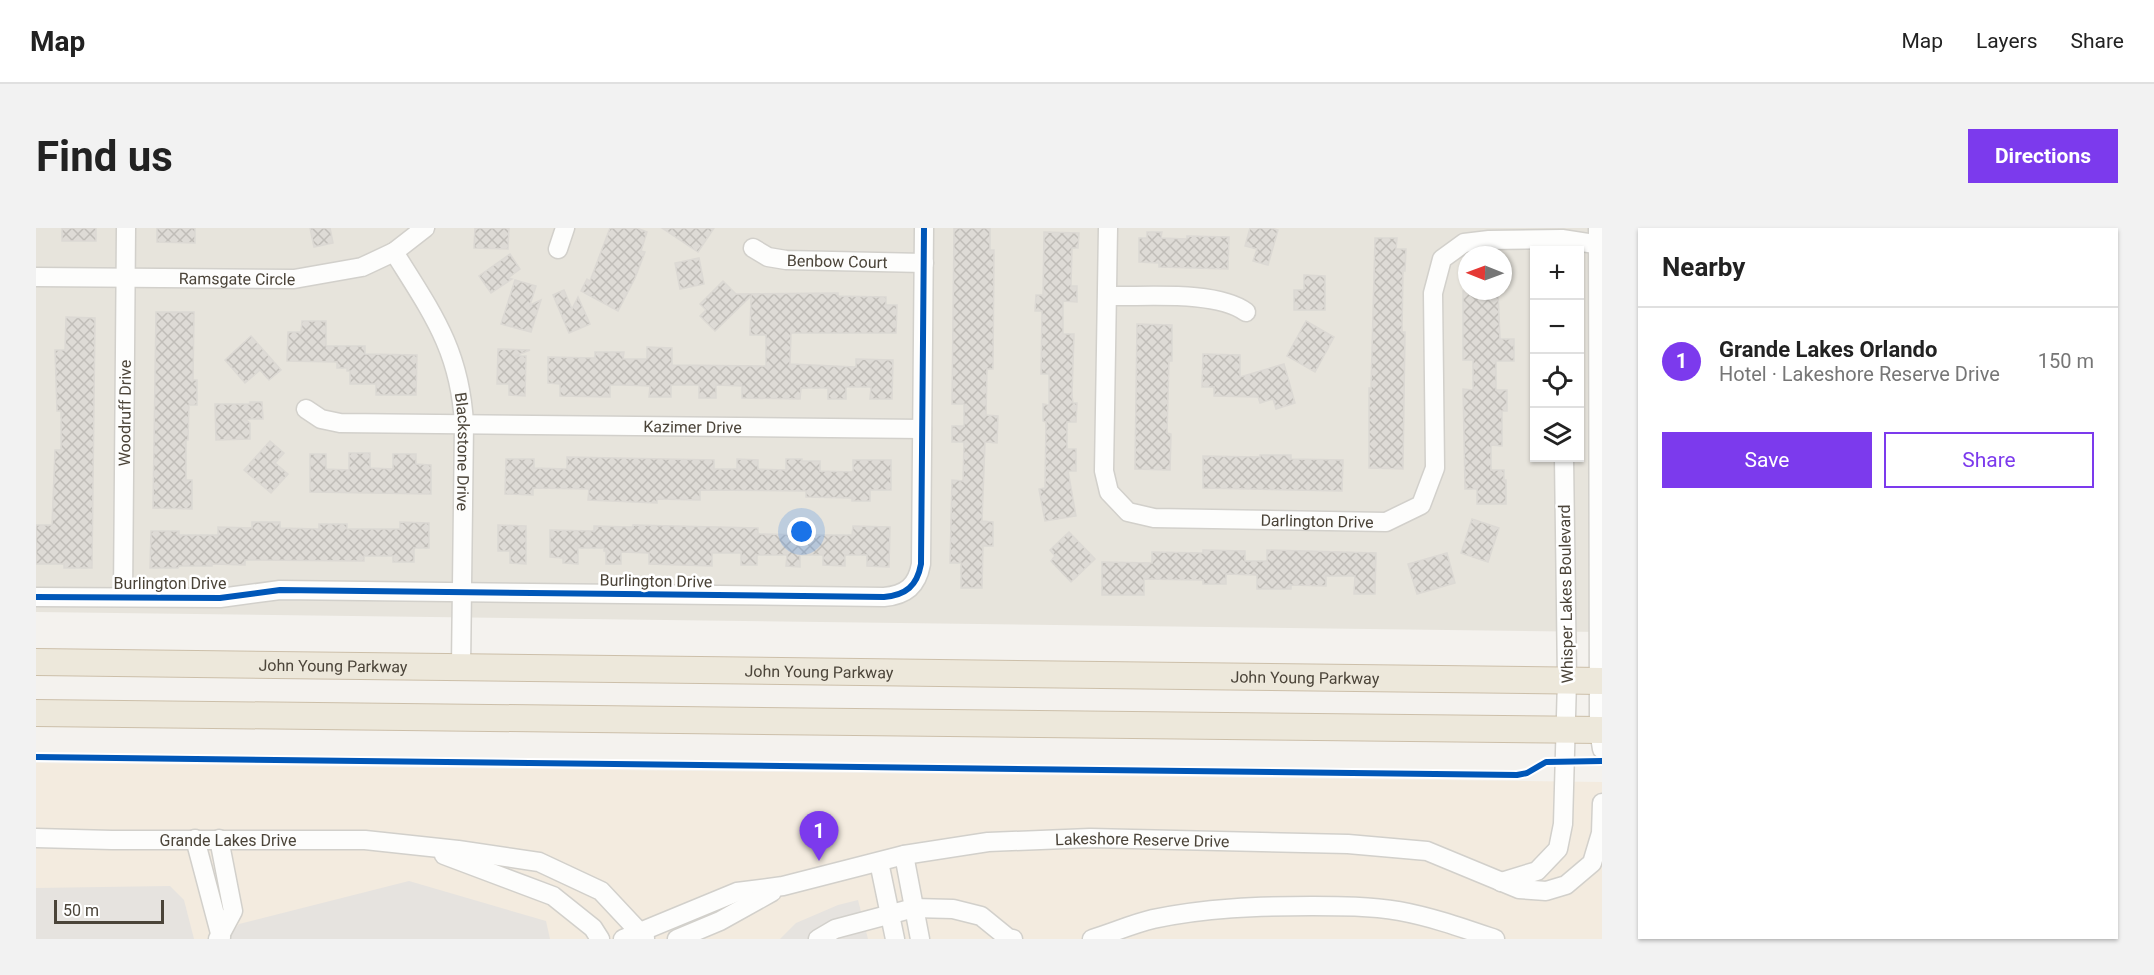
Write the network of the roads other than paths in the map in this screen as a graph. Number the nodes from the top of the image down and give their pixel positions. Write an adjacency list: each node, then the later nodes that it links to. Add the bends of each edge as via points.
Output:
1 (126, 228): 14 (street, Woodruff Drive)
2 (425, 228): 11 (street, Ramsgate Circle)
3 (565, 228): 10 (street)
4 (924, 228): 12 (street, Burlington Drive)
5 (1108, 228): 15 (street, Darlington Drive)
6 (1583, 228): 7 (street)
7 (1562, 239): 8 (street, Darlington Drive); 15 (street, Darlington Drive, via 1464,243 1442,259 1433,293 1435,468 1421,505 1386,522 1154,518 1128,512 1109,492 1104,471)
8 (1599, 239): 27 (street, Whisper Lakes Boulevard)
9 (753, 248): 12 (street, Benbow Court, via 768,257 786,260)
10 (558, 249)
11 (394, 252): 14 (street, Ramsgate Circle, via 362,267 294,279); 18 (street, Blackstone Drive, via 447,342 458,377)
12 (924, 263): 19 (street, Burlington Drive)
13 (36, 277): 14 (street, Ramsgate Circle)
14 (126, 278): 23 (street, Woodruff Drive)
15 (1108, 296): 16 (street, via 1217,299)
16 (1246, 312)
17 (306, 410): 18 (street, Kazimer Drive, via 331,422)
18 (464, 424): 19 (street, Kazimer Drive); 21 (street, Blackstone Drive)
19 (922, 429): 21 (street, Burlington Drive, via 921,564 915,583 898,595)
20 (1564, 462): 26 (street, Whisper Lakes Boulevard)
21 (462, 593): 23 (street, Burlington Drive, via 280,590 220,598); 25 (street, Blackstone Drive)
22 (36, 597): 23 (street, Burlington Drive)
23 (123, 597)
24 (36, 662): 25 (highway, John Young Parkway)
25 (461, 667): 26 (highway, John Young Parkway)
26 (1567, 680): 27 (highway, John Young Parkway); 29 (street, Whisper Lakes Boulevard)
27 (1601, 681): 30 (street, Whisper Lakes Boulevard)
28 (36, 713): 29 (highway)
29 (1567, 730): 30 (highway); 38 (street, via 1563,824 1558,849 1537,871)
30 (1601, 736)
31 (1602, 803): 38 (street, Lakeshore Reserve Drive, via 1601,833 1592,863 1566,885 1546,891 1519,889)
32 (36, 838): 33 (street, Grande Lakes Drive)
33 (195, 839): 34 (street, Grande Lakes Drive); 43 (street)
34 (219, 839): 35 (street, Grande Lakes Drive, via 365,840); 43 (street, via 233,911)
35 (420, 846): 42 (street, Grande Lakes Drive, via 539,862 601,891); 44 (street, Grande Lakes Drive, via 554,896 593,928)
36 (904, 855): 37 (street, Lakeshore Reserve Drive); 38 (street, Lakeshore Reserve Drive, via 988,842 1090,838 1348,843 1427,851); 40 (street)
37 (879, 862): 39 (street, Lakeshore Reserve Drive); 41 (street)
38 (1501, 882)
39 (783, 886): 42 (street, Lakeshore Reserve Drive, via 737,892); 45 (street, Lakeshore Reserve Drive, via 720,921)
40 (914, 908): 41 (street); 48 (street); 49 (street, via 953,909 981,916)
41 (889, 915): 46 (street, via 835,929); 47 (street)
42 (636, 937)
43 (220, 938)
44 (600, 939)
45 (677, 939)
46 (818, 939)
47 (895, 939)
48 (920, 939)
49 (1013, 939)
50 (1092, 939): 51 (street, via 1180,914 1290,906 1397,910)
51 (1495, 939)

